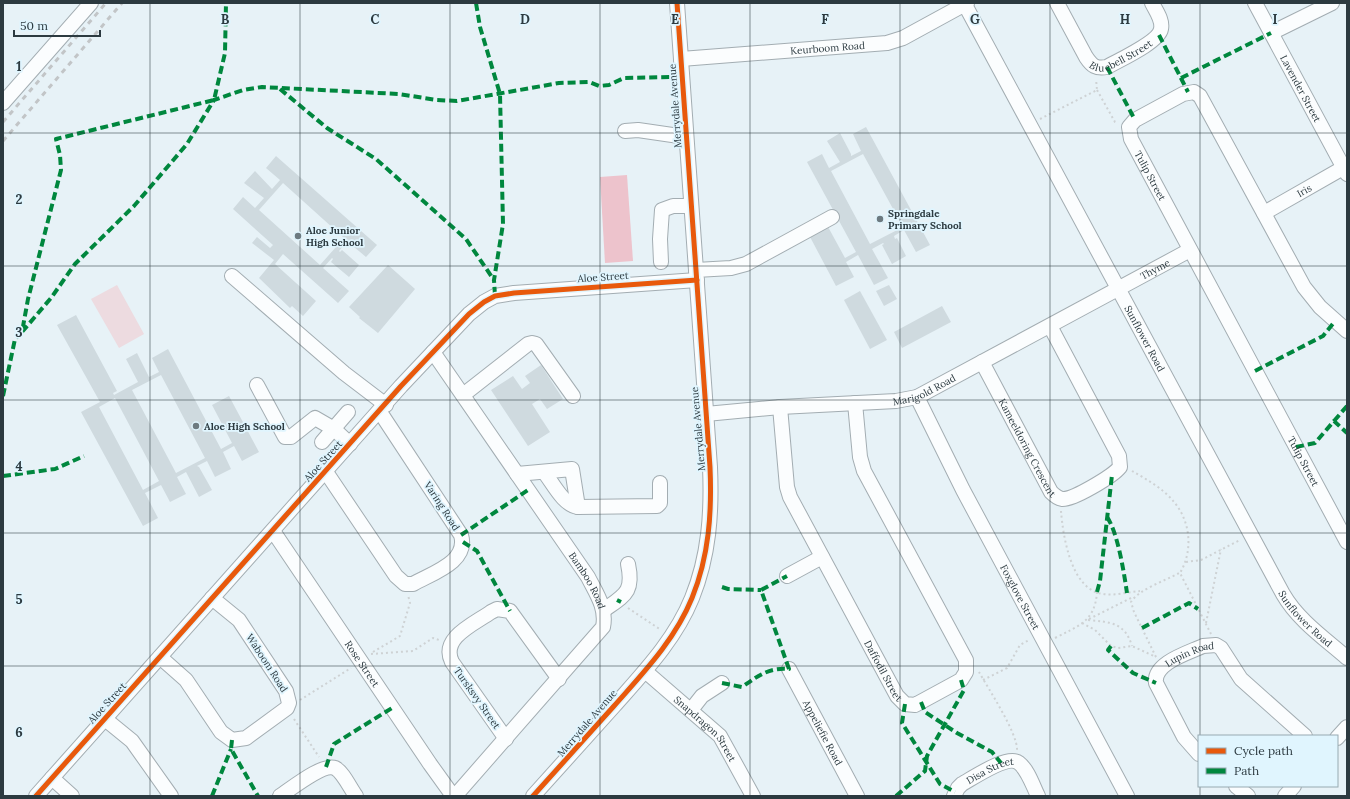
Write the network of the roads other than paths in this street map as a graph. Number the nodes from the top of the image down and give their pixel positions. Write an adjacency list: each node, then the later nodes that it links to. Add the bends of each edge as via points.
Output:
1 (91, 3): 10 (street)
2 (677, 3): 9 (street, Merrydale Avenue)
3 (966, 3): 9 (street, Keurboom Road, via 903,38 887,43); 21 (street, Sunflower Road)
4 (1057, 3): 5 (street, Bluebell Street, via 1086,57 1095,67 1107,67 1159,35 1162,30 1161,22)
5 (1152, 3)
6 (1255, 3): 8 (street, Lavender Street)
7 (1332, 3): 8 (street)
8 (1271, 33): 13 (street, Lavender Street)
9 (681, 59): 12 (street, Merrydale Avenue)
10 (3, 102)
11 (625, 131): 12 (street, via 638,130)
12 (686, 137): 14 (street, Merrydale Avenue)
13 (1345, 171): 15 (street, Iris)
14 (691, 206): 18 (street, via 673,206 662,210); 19 (street, Merrydale Avenue)
15 (1264, 212): 17 (street, Tulip Street, via 1200,96 1194,92 1183,94 1135,120 1129,127 1131,139); 23 (street, via 1306,291)
16 (832, 217): 19 (street, Aloe Street, via 746,264)
17 (1190, 250): 21 (street, Thyme); 44 (street, Tulip Street)
18 (661, 262)
19 (696, 275): 24 (street, Aloe Street, via 494,296 473,310); 34 (street, Merrydale Avenue)
20 (232, 276): 32 (street, Varing Road)
21 (1119, 289): 22 (street, Marigold Road); 51 (street, Sunflower Road, via 1283,594 1294,610)
22 (1050, 326): 25 (street, Marigold Road); 25 (street, Kameeldoring Crescent, via 1119,456 1120,466 1112,475 1086,489 1068,498 1060,498 1051,492)
23 (1347, 331)
24 (433, 352): 27 (street, Bamboo Road); 32 (street, Aloe Street)
25 (982, 362): 29 (street, Marigold Road)
26 (257, 385): 35 (street, via 285,437 291,437 315,418)
27 (463, 395): 28 (street, via 532,342); 40 (street, Bamboo Road)
28 (573, 396)
29 (917, 397): 30 (street, Marigold Road); 77 (street, Foxglove Street, via 963,490)
30 (855, 403): 31 (street, Marigold Road); 45 (street, Daffodil Street, via 860,458 864,471 966,660 966,672 961,680 915,705 901,701)
31 (780, 407): 34 (street, Marigold Road); 45 (street, Daffodil Street, via 787,487)
32 (383, 408): 37 (street, Aloe Street); 38 (street, Varing Road, via 461,535 463,542 460,555 413,584 405,584 396,576)
33 (348, 412): 35 (street)
34 (706, 414): 53 (street, Merrydale Avenue, via 711,487 710,528 703,564 691,600 679,624)
35 (334, 429): 36 (street); 37 (street)
36 (322, 442)
37 (350, 444): 38 (street, Aloe Street)
38 (326, 472): 43 (street, Aloe Street)
39 (544, 472): 40 (street); 42 (street, via 565,499); 42 (street, via 572,470)
40 (517, 474): 49 (street, Bamboo Road, via 588,577)
41 (660, 483): 42 (street, via 660,503 657,506)
42 (578, 507)
43 (273, 531): 48 (street, Aloe Street); 71 (street, Rose Street, via 443,784)
44 (1347, 542)
45 (822, 556): 47 (street)
46 (628, 564): 49 (street, via 631,577 628,588 621,598)
47 (787, 576)
48 (212, 598): 50 (street, Aloe Street); 50 (street, Waboom Road, via 239,620 286,691 289,703 287,708 246,738 232,740 221,732 186,680)
49 (604, 610): 54 (street, Bamboo Road, via 603,627)
50 (160, 657): 57 (street, Aloe Street)
51 (1347, 658)
52 (789, 669): 74 (street, Appeliefie Road)
53 (645, 671): 56 (street, Snapdragon Street); 72 (street, Merrydale Avenue)
54 (559, 680): 61 (street, Bamboo Road); 61 (street, Tursksvy Street, via 510,611 497,609 457,636 450,644 452,662)
55 (722, 683): 56 (street, via 702,696)
56 (691, 710): 73 (street, Snapdragon Street, via 720,736)
57 (105, 719): 63 (street, Aloe Street); 68 (street, via 135,744)
58 (1347, 727): 60 (street)
59 (1304, 735): 62 (street, Lupin Road, via 1241,679 1221,648 1203,646 1159,663 1156,674 1156,683 1184,737)
60 (1338, 737)
61 (506, 739): 71 (street, Bamboo Road)
62 (1198, 753)
63 (52, 778): 66 (street, Aloe Street); 67 (street)
64 (1237, 787): 78 (street)
65 (1293, 787): 79 (street)
66 (36, 796)
67 (72, 796)
68 (171, 796)
69 (280, 796): 70 (street, via 326,768 335,768 339,771)
70 (356, 796)
71 (454, 796)
72 (533, 796)
73 (753, 796)
74 (856, 796)
75 (954, 796): 76 (street, Disa Street, via 962,784 1008,761 1016,761 1022,767)
76 (1038, 796)
77 (1127, 796)
78 (1248, 796)
79 (1285, 796)

